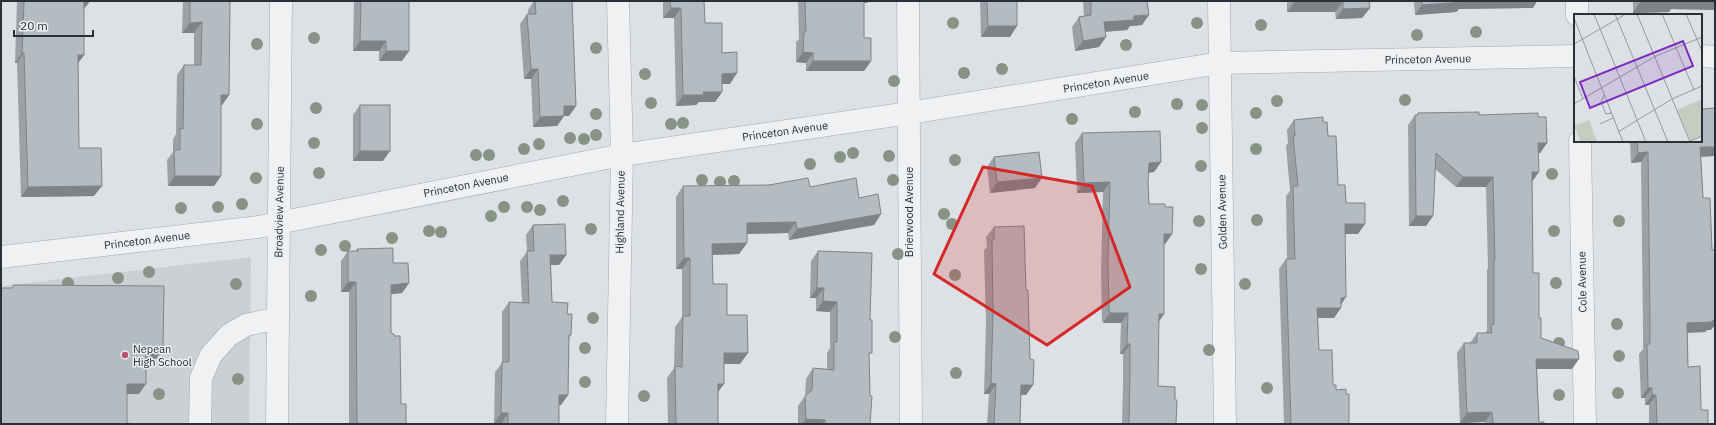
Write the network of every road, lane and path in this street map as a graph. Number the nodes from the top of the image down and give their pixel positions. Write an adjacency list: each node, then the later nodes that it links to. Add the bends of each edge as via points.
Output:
1 (282, 1): 14 (street, Broadview Avenue)
2 (618, 1): 13 (street, Highland Avenue)
3 (908, 1): 11 (street, Brierwood Avenue)
4 (1220, 1): 10 (street, Golden Avenue)
5 (1577, 1): 6 (street)
6 (1577, 14)
7 (1574, 56): 10 (street, Princeton Avenue)
8 (1702, 56): 9 (street)
9 (1715, 56)
10 (1220, 64): 11 (street, Princeton Avenue); 21 (street, Golden Avenue)
11 (909, 113): 13 (street, Princeton Avenue); 20 (street, Brierwood Avenue)
12 (1580, 142): 22 (street, Cole Avenue)
13 (622, 155): 14 (street, Princeton Avenue); 19 (street, Highland Avenue)
14 (280, 223): 15 (street, Princeton Avenue); 16 (street, Broadview Avenue)
15 (1, 257)
16 (278, 318): 17 (street, via 246,325 230,335 211,355 201,378); 18 (street, Broadview Avenue)
17 (200, 424)
18 (277, 424)
19 (617, 424)
20 (910, 424)
21 (1225, 424)
22 (1585, 424)

